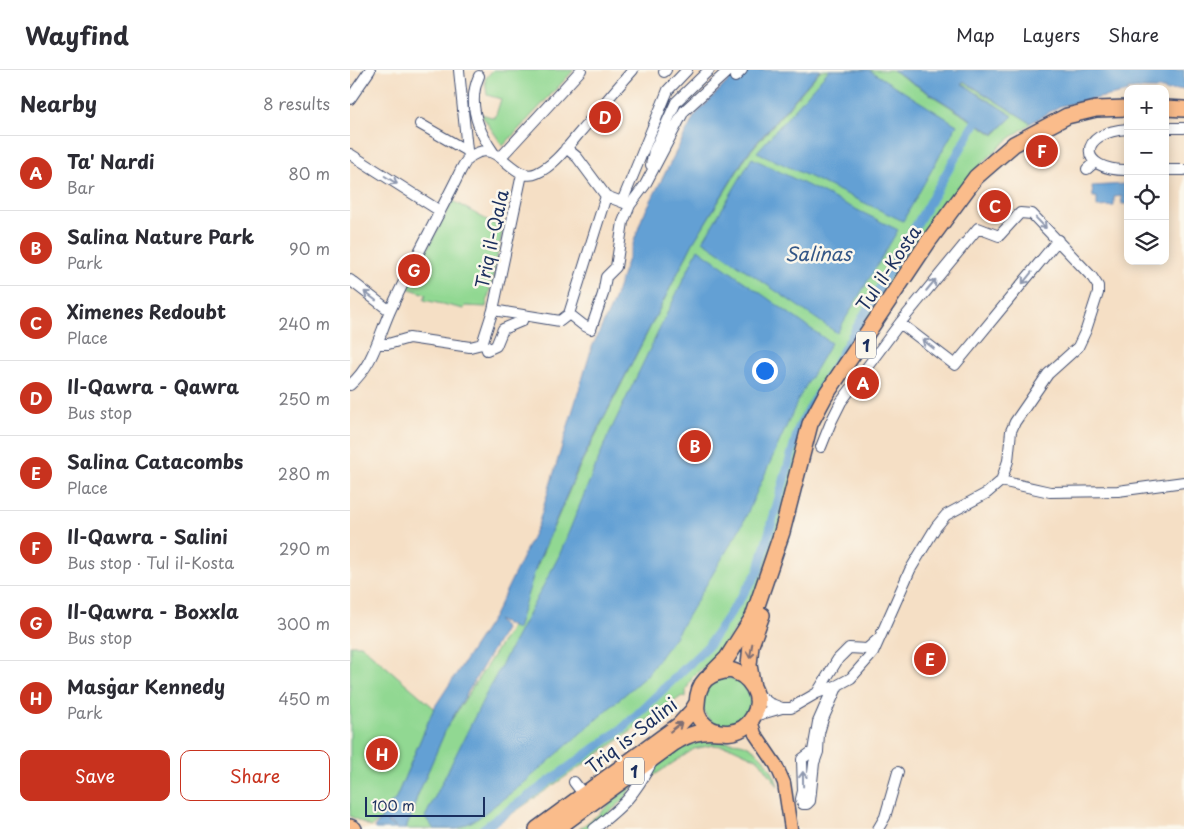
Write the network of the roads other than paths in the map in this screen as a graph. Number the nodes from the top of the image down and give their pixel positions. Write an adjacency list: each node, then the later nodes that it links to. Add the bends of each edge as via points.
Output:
1 (370, 70): 9 (street)
2 (581, 70): 23 (street)
3 (633, 70): 20 (street)
4 (687, 70): 30 (street, via 668,90)
5 (709, 70): 28 (street, via 676,102 654,151)
6 (735, 72): 28 (street, via 684,111)
7 (459, 73): 8 (street); 22 (street)
8 (482, 73): 23 (street, via 475,88 474,113 481,135)
9 (350, 99)
10 (1124, 108): 48 (highway, Tul il-Kosta / 1, via 1096,109 1067,116 1014,144 976,177 928,242 824,396 810,424 782,532 753,617 728,658)
11 (1169, 108): 12 (highway)
12 (1184, 110)
13 (1124, 115): 50 (highway, Tul il-Kosta / 1, one-way to 50, via 1097,116 1068,123 1022,147 981,180 948,222 835,391 820,418 783,557 751,645 748,665)
14 (1169, 116): 15 (highway)
15 (1184, 116)
16 (420, 124): 22 (street)
17 (1169, 128): 18 (street)
18 (1184, 128)
19 (1124, 130): 24 (street, via 1092,141 1090,150 1091,166)
20 (566, 148): 27 (street, via 535,174); 29 (street, via 577,157)
21 (350, 154): 31 (street, one-way to 31)
22 (467, 155): 23 (street, via 484,151); 31 (street)
23 (497, 155): 27 (street)
24 (1124, 170)
25 (1169, 170): 26 (street)
26 (1184, 170)
27 (522, 174): 34 (street, Triq il-Qala)
28 (645, 185): 30 (street)
29 (606, 196): 30 (street); 36 (street)
30 (626, 204): 36 (street, via 616,267 606,277 591,329)
31 (440, 211): 35 (street)
32 (1058, 240): 38 (street, one-way to 32, via 978,228 999,236 1020,213 1032,214); 38 (street, one-way to 38, via 955,365); 43 (street, via 1098,286 1098,293 1078,347 1048,374 1015,422)
33 (350, 280): 35 (street, one-way to 33)
34 (492, 310): 37 (street); 40 (street, Triq il-Qala)
35 (390, 311): 39 (street)
36 (569, 314): 37 (street, via 560,321)
37 (523, 315): 40 (street, via 522,321 503,329 496,346 487,350)
38 (900, 323): 42 (street, via 841,402)
39 (377, 344): 40 (street, via 409,338 470,347); 41 (street, via 366,368)
40 (482, 344)
41 (350, 385)
42 (821, 447)
43 (1001, 481): 44 (street, via 1050,492 1118,491); 45 (street, via 987,493 946,515 936,527 910,570)
44 (1184, 482)
45 (879, 638): 46 (street, via 867,649); 47 (street, via 874,653)
46 (854, 648): 47 (street); 51 (street, via 849,648 838,659)
47 (863, 663): 49 (street, via 851,678)
48 (710, 675): 50 (highway, via 737,672); 52 (highway, 1, via 703,681)
49 (833, 687): 49 (street, one-way to 49, via 819,734 810,801 803,804 802,759 813,752 818,722); 51 (street)
50 (755, 690): 53 (street, via 768,703); 54 (highway, 1, via 757,707)
51 (817, 693): 53 (street, via 791,708)
52 (696, 703): 55 (highway, via 696,714 702,722); 60 (highway, Triq is-Salini / 1, one-way to 52, via 679,725)
53 (782, 708): 54 (street)
54 (753, 718): 55 (highway, 1, via 744,727); 56 (main road, via 755,734)
55 (723, 733): 56 (main road, via 750,739); 57 (highway, Triq is-Salini / 1, via 694,733)
56 (765, 748): 66 (main road, via 784,783)
57 (654, 756): 64 (highway, Triq is-Salini / 1); 65 (street, via 631,797)
58 (898, 772): 67 (street, via 885,817)
59 (574, 782): 60 (street)
60 (584, 794): 63 (highway, Triq is-Salini / 1)
61 (350, 827): 62 (highway)
62 (354, 829)
63 (537, 829)
64 (556, 829)
65 (594, 829)
66 (791, 829)
67 (878, 829)

